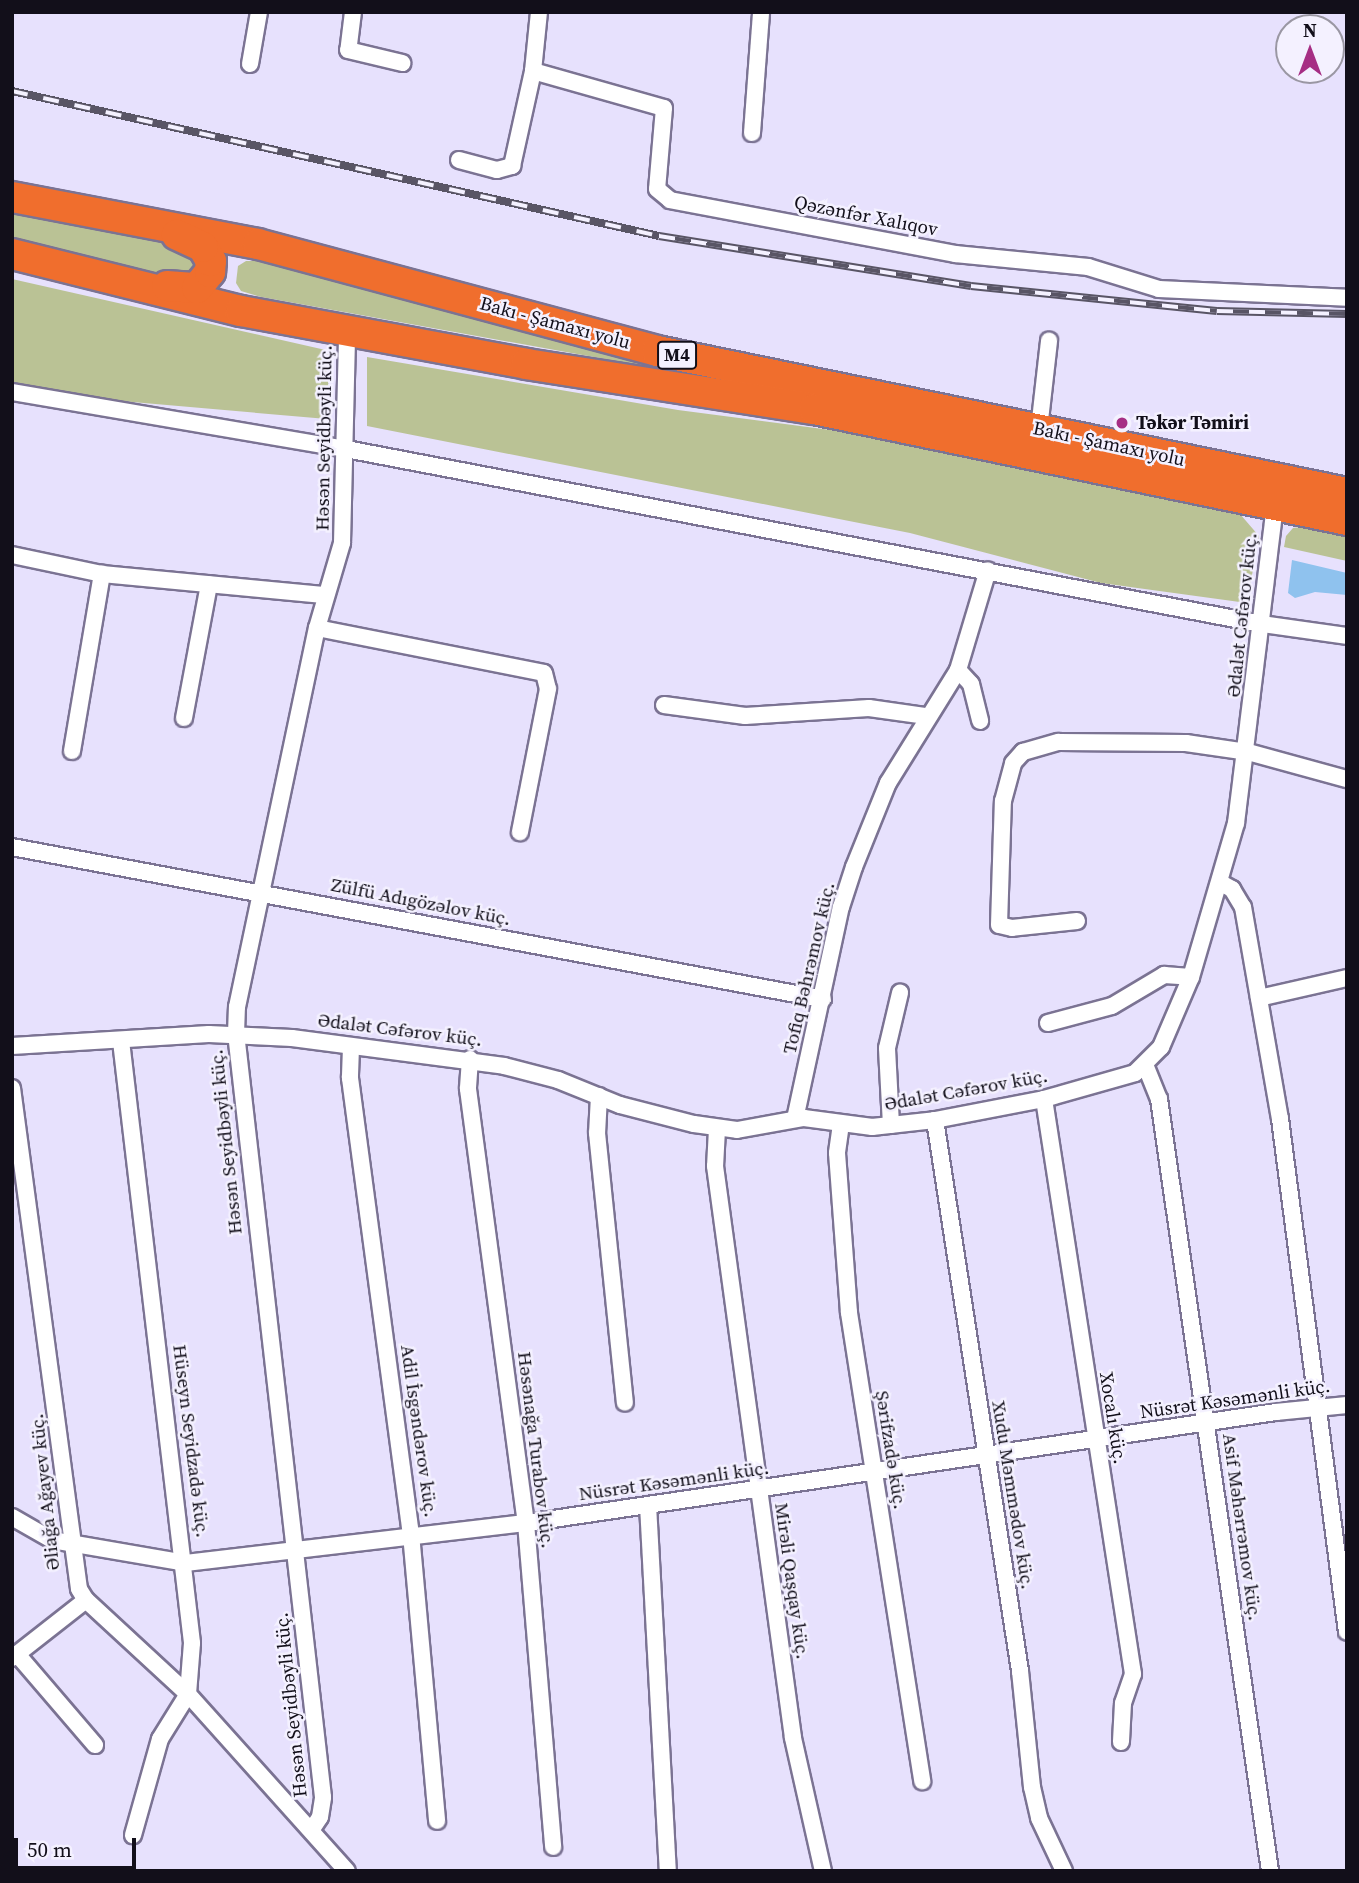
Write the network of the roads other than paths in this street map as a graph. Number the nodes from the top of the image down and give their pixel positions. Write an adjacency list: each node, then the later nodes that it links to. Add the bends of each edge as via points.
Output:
1 (259, 12): 6 (street)
2 (353, 12): 5 (street, via 348,50)
3 (539, 12): 7 (street)
4 (761, 12): 8 (street)
5 (402, 63)
6 (250, 64)
7 (533, 71): 9 (street, via 512,166 497,170); 15 (street, Qəzənfər Xalıqov, via 664,107 657,189 670,200 955,254 1088,267 1159,289)
8 (752, 133)
9 (459, 160)
10 (12, 197): 11 (highway, Bakı - Şamaxı yolu / M4)
11 (96, 212): 13 (highway, Bakı - Şamaxı yolu / M4); 14 (highway, via 197,241 209,254 209,272 205,281 187,290)
12 (12, 254): 14 (highway, Bakı - Şamaxı yolu / M4)
13 (332, 262): 16 (highway, via 246,252 236,254 225,274 228,291 235,296); 19 (highway, Bakı - Şamaxı yolu / M4, via 657,351)
14 (77, 272): 16 (highway, Bakı - Şamaxı yolu / M4)
15 (1347, 298)
16 (334, 328): 20 (street, Həsən Seyidbəyli küç.); 22 (highway, Bakı - Şamaxı yolu / M4, via 814,409)
17 (1049, 341): 19 (street)
18 (12, 392): 20 (street)
19 (1039, 429): 21 (highway, Bakı - Şamaxı yolu / M4)
20 (346, 449): 25 (street); 28 (street, Həsən Seyidbəyli küç., via 344,530)
21 (1347, 493)
22 (1275, 505): 23 (highway, Bakı - Şamaxı yolu / M4); 29 (street, Ədalət Cəfərov küç.)
23 (1347, 520)
24 (12, 555): 26 (street)
25 (988, 570): 29 (street); 32 (street, Tofiq Bəhrəmov küç.)
26 (102, 574): 27 (street); 37 (street)
27 (209, 584): 28 (street); 35 (street)
28 (326, 595): 30 (street, Həsən Seyidbəyli küç.)
29 (1262, 624): 31 (street); 38 (street, Ədalət Cəfərov küç.)
30 (317, 628): 40 (street, via 544,673 548,689); 43 (street, Həsən Seyidbəyli küç.)
31 (1347, 636)
32 (958, 670): 34 (street, Tofiq Bəhrəmov küç.); 36 (street, via 971,684)
33 (664, 705): 34 (street, via 745,716 869,708)
34 (926, 716): 49 (street, Tofiq Bəhrəmov küç., via 888,783 854,867 841,907)
35 (184, 718)
36 (980, 721)
37 (72, 751)
38 (1248, 752): 39 (street); 42 (street, Ədalət Cəfərov küç.); 44 (street, via 1119,741 1059,742 1023,752 1013,762 1003,801 999,925 1012,928)
39 (1347, 779)
40 (520, 832)
41 (12, 847): 43 (street, Zülfü Adıgözəlov küç.)
42 (1221, 883): 45 (street, Ədalət Cəfərov küç.); 48 (street, via 1232,889 1243,907)
43 (261, 893): 49 (street, Zülfü Adıgözəlov küç.); 51 (street, Həsən Seyidbəyli küç., via 237,1007)
44 (1077, 921)
45 (1191, 977): 50 (street, via 1164,975 1112,1006); 56 (street, Ədalət Cəfərov küç., via 1161,1047)
46 (1347, 978): 48 (street)
47 (900, 993): 63 (street, via 887,1048)
48 (1259, 998): 67 (street, via 1305,1294)
49 (823, 999): 60 (street, Tofiq Bəhrəmov küç.)
50 (1048, 1023)
51 (236, 1034): 52 (street, Ədalət Cəfərov küç.); 54 (street, Ədalət Cəfərov küç.); 78 (street, Həsən Seyidbəyli küç.)
52 (121, 1041): 53 (street, Ədalət Cəfərov küç.); 79 (street, Hüseyn Seyidzadə küç.)
53 (12, 1046)
54 (351, 1047): 55 (street, Ədalət Cəfərov küç.); 76 (street, Adil İsgəndərov küç., via 350,1077)
55 (470, 1059): 58 (street, Ədalət Cəfərov küç., via 531,1072); 75 (street, Həsənağa Turabov küç., via 468,1089)
56 (1146, 1067): 59 (street, Ədalət Cəfərov küç.); 68 (street, Asif Məhərrəmov küç., via 1159,1100)
57 (12, 1088): 77 (street, Əliağa Ağayev küç., via 61,1436)
58 (599, 1096): 64 (street, Ədalət Cəfərov küç.); 65 (street, via 597,1133)
59 (1044, 1099): 61 (street, Ədalət Cəfərov küç.); 69 (street, Xocalı küç.)
60 (795, 1119): 62 (street, Ədalət Cəfərov küç.); 64 (street, Ədalət Cəfərov küç., via 761,1128)
61 (934, 1120): 63 (street, Ədalət Cəfərov küç.); 70 (street, Xudu Məmmədov küç.)
62 (841, 1124): 63 (street, Ədalət Cəfərov küç.); 71 (street, Şərifzadə küç., via 837,1153 842,1241)
63 (891, 1125)
64 (717, 1129): 72 (street, Mirəli Qaşqay küç., via 715,1166)
65 (625, 1403)
66 (1347, 1405): 67 (street, Nüsrət Kəsəmənli küç.)
67 (1315, 1408): 68 (street, Nüsrət Kəsəmənli küç.); 81 (street)
68 (1206, 1423): 69 (street, Nüsrət Kəsəmənli küç.); 95 (street, Asif Məhərrəmov küç.)
69 (1095, 1440): 70 (street, Nüsrət Kəsəmənli küç.); 84 (street, Xocalı küç., via 1133,1674 1123,1703)
70 (986, 1456): 71 (street, Nüsrət Kəsəmənli küç.); 94 (street, Xudu Məmmədov küç., via 1020,1671 1032,1787 1039,1818)
71 (873, 1472): 72 (street, Nüsrət Kəsəmənli küç.); 86 (street, Şərifzadə küç.)
72 (758, 1490): 73 (street, Nüsrət Kəsəmənli küç.); 93 (street, Mirəli Qaşqay küç., via 793,1738)
73 (648, 1505): 75 (street, Nüsrət Kəsəmənli küç.); 92 (street, via 658,1645 659,1777)
74 (12, 1517): 77 (street, Nüsrət Kəsəmənli küç., via 38,1534)
75 (526, 1523): 76 (street, Nüsrət Kəsəmənli küç.); 90 (street, Həsənağa Turabov küç.)
76 (411, 1534): 78 (street, Nüsrət Kəsəmənli küç.); 87 (street, Adil İsgəndərov küç.)
77 (71, 1543): 79 (street, Nüsrət Kəsəmənli küç.); 80 (street, Əliağa Ağayev küç., via 74,1572)
78 (296, 1549): 79 (street, Nüsrət Kəsəmənli küç.); 88 (street, Həsən Seyidbəyli küç., via 323,1797 320,1817)
79 (185, 1563): 83 (street, Hüseyn Seyidzadə küç., via 192,1643)
80 (86, 1601): 82 (street); 83 (street, Əliağa Ağayev küç.)
81 (1347, 1632)
82 (15, 1656): 85 (street)
83 (188, 1694): 88 (street, Əliağa Ağayev küç.); 89 (street, Hüseyn Seyidzadə küç., via 160,1738)
84 (1121, 1742)
85 (96, 1745)
86 (922, 1781)
87 (437, 1821)
88 (312, 1829): 91 (street, Əliağa Ağayev küç.)
89 (132, 1835)
90 (553, 1847)
91 (347, 1871)
92 (668, 1871)
93 (823, 1871)
94 (1064, 1871)
95 (1270, 1871)

